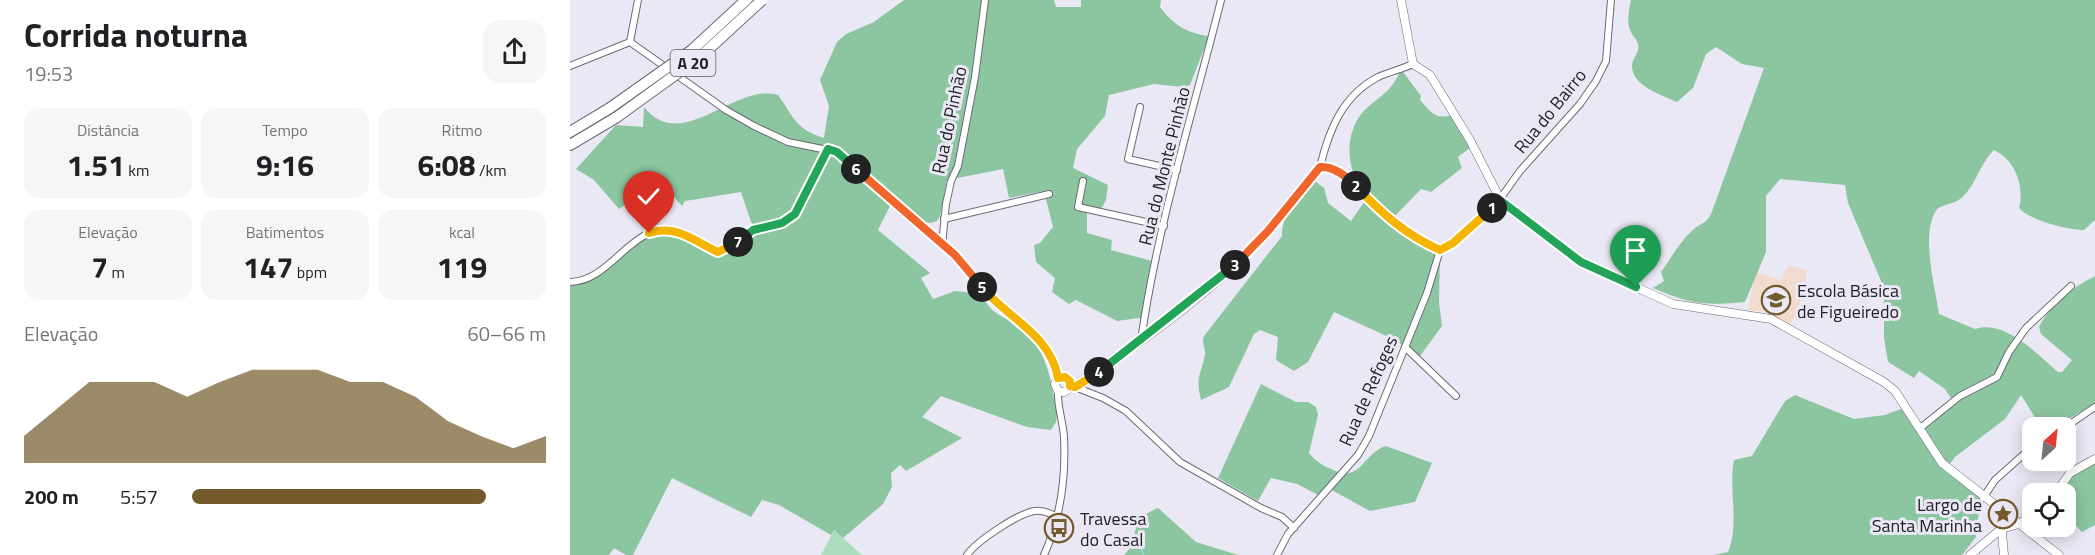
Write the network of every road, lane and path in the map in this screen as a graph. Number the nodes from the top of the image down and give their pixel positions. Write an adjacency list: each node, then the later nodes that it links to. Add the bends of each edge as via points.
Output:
1 (638, 0): 8 (street)
2 (746, 0): 12 (highway, A 20, bridge, via 692,50)
3 (762, 0): 12 (highway, A 20, bridge, via 700,57)
4 (985, 0): 21 (street, Rua do Pinhão, via 975,77)
5 (1221, 0): 17 (street, Rua do Monte Pinhão)
6 (1401, 0): 9 (street)
7 (1611, 0): 20 (street, Rua do Bairro, via 1606,61 1580,104)
8 (630, 42): 10 (street); 15 (street, via 754,126 788,142)
9 (1413, 64): 16 (street, via 1363,86 1339,111); 20 (street, via 1430,75 1470,140)
10 (570, 66)
11 (1140, 107): 17 (street, via 1128,159)
12 (613, 112): 13 (highway, A 20); 14 (highway, A 20)
13 (570, 132)
14 (570, 145)
15 (828, 149): 23 (street, via 837,152); 25 (street, via 803,203 785,221 753,230 718,252 678,231 658,230 642,236 598,274)
16 (1320, 167): 24 (street, via 1338,171 1394,224); 27 (street, via 1240,260)
17 (1177, 170): 22 (street, Rua do Monte Pinhão)
18 (1083, 181): 22 (street, via 1078,207)
19 (1049, 194): 21 (street)
20 (1500, 200): 24 (street); 35 (street, via 1581,262 1673,304 1772,319 1884,382 1895,391)
21 (944, 219): 23 (street, Rua do Pinhão)
22 (1164, 226): 27 (street, Rua do Monte Pinhão)
23 (942, 245): 29 (street, via 987,294 1037,336 1051,354)
24 (1440, 250): 28 (street, Rua de Refoges)
25 (570, 282)
26 (2071, 286): 35 (street, via 2026,328 1997,377 1960,396)
27 (1141, 341): 30 (street)
28 (1405, 347): 32 (street); 44 (street, Rua de Refoges, via 1358,455)
29 (1058, 378): 30 (street, via 1068,379); 31 (street)
30 (1073, 386): 31 (street, via 1065,392); 44 (street, via 1126,411 1180,462 1282,517)
31 (1058, 391): 41 (street, via 1064,437)
32 (1456, 396)
33 (2095, 406): 34 (street)
34 (2076, 419)
35 (1919, 429): 39 (street, via 1942,463)
36 (2022, 456): 39 (street, via 1995,480)
37 (2095, 459): 38 (street, via 2076,468)
38 (2064, 483)
39 (1983, 498): 40 (street)
40 (2000, 511): 43 (street); 45 (street)
41 (1058, 518): 46 (street, via 1039,510 1025,513); 47 (street)
42 (2022, 522): 43 (street)
43 (2019, 524): 45 (street); 51 (street)
44 (1294, 528): 48 (street, Rua de Refoges)
45 (2001, 529): 49 (street); 50 (street)
46 (967, 555)
47 (1044, 555)
48 (1277, 555)
49 (1970, 555)
50 (2004, 555)
51 (2059, 555)

